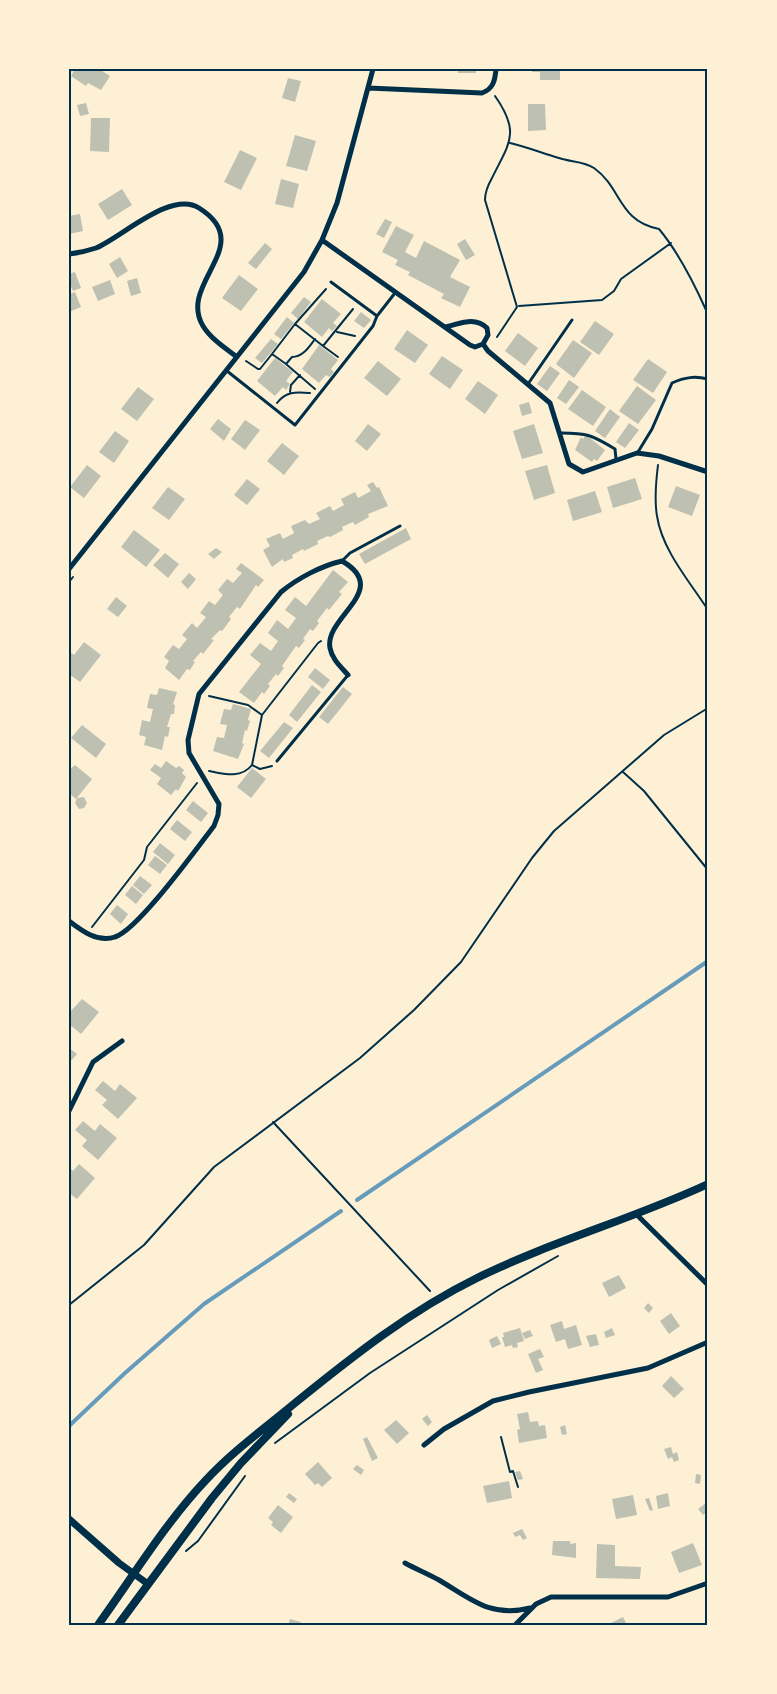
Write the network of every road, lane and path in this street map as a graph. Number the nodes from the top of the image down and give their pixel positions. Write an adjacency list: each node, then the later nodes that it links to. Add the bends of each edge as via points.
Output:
1 (373, 69): 3 (street)
2 (496, 69): 4 (street)
3 (368, 88): 4 (street, via 478,93); 6 (street, via 337,203)
4 (489, 90): 5 (path, via 508,119)
5 (510, 143): 7 (path, via 595,169 625,210 646,226 659,229); 12 (path, via 489,183 485,200)
6 (322, 240): 10 (street); 24 (street, via 304,272)
7 (671, 243): 12 (path, via 621,279 602,300); 13 (path)
8 (69, 254): 24 (street, via 97,248 170,206 187,203 198,207 215,220 221,232 218,259 197,301 198,314 211,337)
9 (331, 282): 11 (lane); 16 (path)
10 (395, 292): 14 (lane); 17 (street)
11 (359, 303): 14 (lane); 18 (path)
12 (517, 307): 23 (path)
13 (706, 310)
14 (377, 316): 19 (lane)
15 (573, 320): 30 (lane)
16 (296, 324): 20 (path); 26 (path, via 272,354)
17 (445, 327): 21 (street, via 470,345); 21 (street, via 474,320 482,323 488,335)
18 (336, 332): 19 (path); 22 (path)
19 (364, 338): 25 (lane)
20 (315, 339): 22 (path); 26 (path, via 305,352)
21 (483, 344): 23 (street)
22 (323, 346): 25 (path)
23 (488, 351): 30 (street)
24 (237, 357): 27 (street)
25 (344, 362): 32 (lane)
26 (286, 364): 28 (path)
27 (227, 371): 33 (lane); 41 (street)
28 (300, 375): 31 (path); 32 (path)
29 (708, 379): 35 (lane, via 698,376 672,383)
30 (528, 384): 34 (street, via 550,403)
31 (290, 392): 32 (path); 33 (path)
32 (318, 396): 33 (lane, via 295,425)
33 (273, 408)
34 (559, 433): 37 (lane, via 593,436 615,449); 37 (street, via 569,464 575,469 583,472)
35 (638, 453): 36 (street); 37 (street)
36 (660, 456): 38 (street); 42 (path, via 657,517 665,540)
37 (616, 461)
38 (708, 472)
39 (400, 526): 40 (lane)
40 (342, 561): 43 (street, via 356,573 359,593); 45 (street, via 330,563 281,592)
41 (69, 569)
42 (708, 610)
43 (330, 640): 44 (street, via 333,659); 47 (path, via 318,643)
44 (348, 675): 48 (lane)
45 (199, 694): 47 (path, via 248,705); 51 (street, via 188,740 189,753)
46 (708, 708): 50 (path, via 664,735)
47 (262, 715): 49 (path)
48 (277, 762): 49 (path, via 260,769)
49 (252, 765): 51 (path, via 242,774 207,770)
50 (623, 772): 52 (path, via 644,790); 57 (path, via 554,831 461,962 438,986 362,1057)
51 (203, 775): 54 (path); 54 (street, via 219,804 214,826 129,928 115,938)
52 (708, 870)
53 (69, 921): 54 (street)
54 (87, 934)
55 (122, 1041): 56 (street, via 93,1062)
56 (69, 1111)
57 (273, 1122): 62 (path); 63 (path, via 214,1167 144,1245)
58 (708, 1184): 59 (main road)
59 (636, 1214): 61 (street); 62 (main road, via 509,1263)
60 (558, 1256): 67 (path, via 370,1373)
61 (708, 1285)
62 (437, 1299): 65 (main road)
63 (69, 1305)
64 (708, 1342): 68 (street, via 634,1372 493,1401)
65 (315, 1387): 74 (main road, via 205,1481); 76 (main road, via 219,1489)
66 (501, 1437): 70 (path)
67 (274, 1444)
68 (424, 1445)
69 (249, 1470): 72 (path, via 198,1541)
70 (518, 1487)
71 (69, 1519): 74 (street)
72 (180, 1558)
73 (405, 1563): 77 (street, via 483,1607 509,1611)
74 (135, 1575): 76 (street); 78 (main road)
75 (708, 1583): 77 (street, via 668,1597 560,1596)
76 (148, 1584): 79 (main road)
77 (531, 1608): 80 (street)
78 (98, 1625)
79 (118, 1625)
80 (515, 1625)

